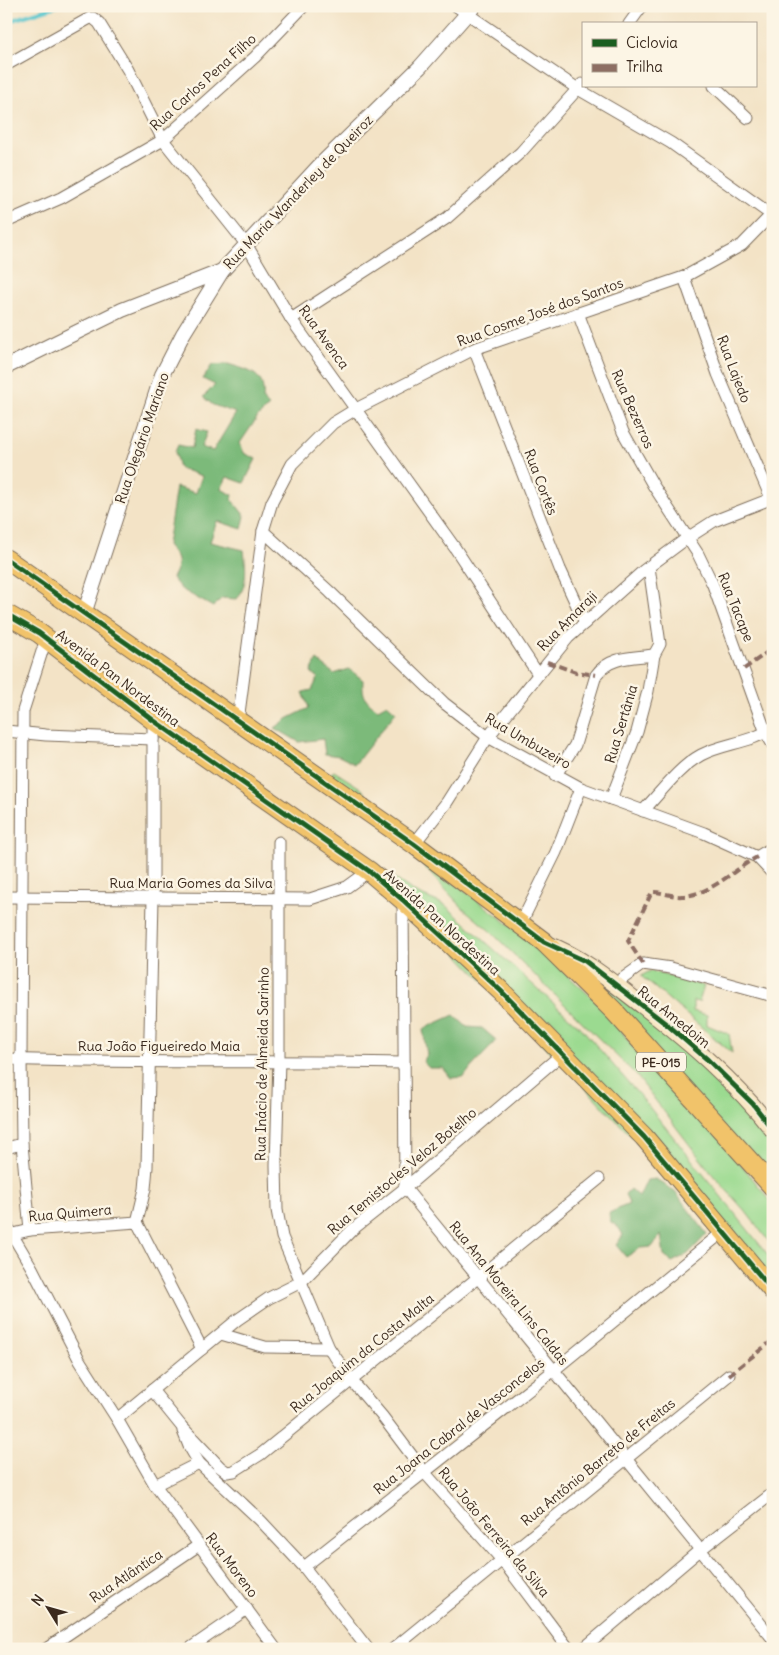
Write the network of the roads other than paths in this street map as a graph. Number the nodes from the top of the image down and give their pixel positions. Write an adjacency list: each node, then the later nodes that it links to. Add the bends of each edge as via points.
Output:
1 (304, 6): 11 (street, Rua Carlos Pena Filho, via 256,57)
2 (456, 6): 4 (street)
3 (642, 6): 5 (street)
4 (471, 10): 7 (street); 14 (street, Rua Maria Wanderley de Queiroz)
5 (630, 22)
6 (6, 65): 11 (street, Rua Avenca, via 90,18 97,20)
7 (580, 86): 18 (street, via 521,152 447,218)
8 (583, 88): 12 (street, via 671,143)
9 (716, 88): 10 (street)
10 (748, 118)
11 (163, 140): 13 (street, Rua Carlos Pena Filho, via 61,198); 14 (street, Rua Avenca)
12 (772, 215): 16 (street, Rua Cosme José dos Santos, via 742,245)
13 (6, 222)
14 (246, 244): 15 (street, Rua Maria Wanderley de Queiroz); 18 (street, Rua Avenca)
15 (222, 271): 20 (street, Rua Maria Wanderley de Queiroz, via 122,310); 29 (street, Rua Olegário Mariano, via 183,334 162,376)
16 (684, 277): 17 (street, Rua Cosme José dos Santos); 22 (street, Rua Lajedo, via 718,374)
17 (578, 313): 19 (street, Rua Cosme José dos Santos); 24 (street, Rua Bezerros, via 623,432)
18 (291, 318): 21 (street, Rua Avenca)
19 (474, 349): 21 (street, Rua Cosme José dos Santos); 30 (street, Rua Cortês, via 560,569)
20 (6, 367)
21 (356, 409): 23 (street, Rua Cosme José dos Santos, via 334,423 292,464 272,502); 33 (street, Rua Avenca, via 455,548)
22 (772, 498): 24 (street, Rua Amaraji, via 714,521)
23 (263, 531): 35 (street, Rua Cosme José dos Santos); 39 (street, Rua Umbuzeiro, via 444,703)
24 (686, 539): 26 (street, Rua Amaraji); 36 (street, Rua Tacape, via 698,554 713,585)
25 (6, 559): 29 (highway, PE-015)
26 (649, 566): 30 (street, Rua Amaraji); 32 (street, Rua Sertânia, via 661,638)
27 (6, 604): 31 (highway, Avenida Pan Nordestina)
28 (6, 614): 31 (highway, Avenida Pan Nordestina)
29 (84, 614): 35 (highway, PE-015)
30 (585, 623): 33 (street, Rua Amaraji)
31 (42, 636): 34 (highway, Avenida Pan Nordestina); 38 (street, via 25,702)
32 (654, 655): 42 (street, via 610,661 601,668 574,745); 44 (street, Rua Sertânia, via 637,732)
33 (538, 674): 39 (street, Rua Amaraji)
34 (153, 720): 40 (street); 50 (highway, Avenida Pan Nordestina)
35 (238, 721): 47 (highway, PE-015)
36 (769, 730): 41 (street, Rua Tacape); 45 (street, via 700,756 688,764)
37 (6, 731): 38 (street)
38 (24, 732): 40 (street); 53 (street)
39 (488, 737): 42 (street, Rua Umbuzeiro); 47 (street, Rua Amaraji, via 447,802)
40 (152, 740): 54 (street)
41 (773, 745)
42 (555, 776): 43 (street, Rua Umbuzeiro)
43 (581, 788): 44 (street, Rua Umbuzeiro); 57 (street, via 556,852)
44 (611, 799): 45 (street, Rua Umbuzeiro)
45 (643, 811): 49 (street, Rua Umbuzeiro)
46 (279, 842): 55 (street, Rua Inácio de Almeida Sarinho)
47 (414, 844): 57 (highway, PE-015)
48 (773, 846): 49 (street)
49 (757, 857): 51 (street, Rua Umbuzeiro)
50 (369, 871): 55 (street, Rua Maria Gomes da Silva, via 347,887 325,895); 56 (highway, Avenida Pan Nordestina)
51 (773, 874)
52 (6, 897): 53 (street, Rua Maria Gomes da Silva)
53 (23, 897): 54 (street, Rua Maria Gomes da Silva); 63 (street)
54 (152, 898): 55 (street, Rua Maria Gomes da Silva); 65 (street)
55 (278, 898): 64 (street, Rua Inácio de Almeida Sarinho)
56 (403, 900): 61 (highway, Avenida Pan Nordestina); 66 (street)
57 (521, 923): 58 (highway, PE-015)
58 (544, 942): 59 (main road, Rua Amedoim, via 585,961); 71 (highway, PE-015, via 614,1011)
59 (616, 984): 60 (street, via 643,964 671,968); 67 (main road, Rua Amedoim, via 708,1060 753,1104)
60 (773, 996)
61 (562, 1054): 72 (street, Rua Temistocles Veloz Botelho); 76 (highway, Avenida Pan Nordestina, via 644,1137)
62 (6, 1059): 63 (street, Rua João Figueiredo Maia)
63 (21, 1059): 65 (street, Rua João Figueiredo Maia); 68 (street)
64 (279, 1060): 65 (street, Rua João Figueiredo Maia); 66 (street, Rua João Figueiredo Maia); 79 (street, Rua Inácio de Almeida Sarinho, via 277,1210 282,1237)
65 (148, 1063): 73 (street, via 147,1167)
66 (402, 1063): 72 (street)
67 (773, 1130)
68 (22, 1144): 69 (street); 75 (street)
69 (6, 1148)
70 (599, 1179): 78 (street, Rua Joaquim da Costa Malta)
71 (773, 1187)
72 (405, 1188): 78 (street, Rua Ana Moreira Lins Caldas); 79 (street, Rua Temistocles Veloz Botelho, via 352,1230)
73 (137, 1222): 75 (street, Rua Quimera); 83 (street)
74 (6, 1224): 77 (street)
75 (30, 1230): 77 (street, Rua Quimera)
76 (724, 1231): 80 (highway, Avenida Pan Nordestina); 84 (street, Rua Joana Cabral de Vasconcelos)
77 (9, 1235): 88 (street, via 32,1268 80,1361)
78 (476, 1279): 84 (street, Rua Ana Moreira Lins Caldas); 86 (street, Rua Joaquim da Costa Malta)
79 (301, 1282): 81 (street, Rua Temistocles Veloz Botelho, via 269,1298); 82 (street, Rua João Ferreira da Silva)
80 (773, 1291)
81 (221, 1334): 82 (street, via 265,1347); 83 (street, Rua Temistocles Veloz Botelho)
82 (329, 1348): 86 (street, Rua João Ferreira da Silva)
83 (202, 1349): 87 (street, Rua Temistocles Veloz Botelho)
84 (553, 1371): 90 (street, Rua Ana Moreira Lins Caldas); 92 (street, Rua Joana Cabral de Vasconcelos)
85 (729, 1375): 90 (street, Rua Antônio Barreto de Freitas)
86 (352, 1381): 89 (street, Rua Joaquim da Costa Malta, via 261,1454 229,1473); 92 (street, Rua João Ferreira da Silva)
87 (152, 1390): 88 (street, Rua Temistocles Veloz Botelho); 89 (street, Rua Joaquim da Costa Malta)
88 (117, 1419): 93 (street)
89 (182, 1427): 91 (street)
90 (625, 1458): 96 (street, Rua Ana Moreira Lins Caldas); 97 (street, Rua Antônio Barreto de Freitas)
91 (199, 1463): 93 (street); 98 (street)
92 (425, 1473): 97 (street, Rua João Ferreira da Silva); 98 (street, Rua Joana Cabral de Vasconcelos)
93 (155, 1485): 95 (street, Rua Moreno)
94 (773, 1493): 96 (street)
95 (199, 1545): 99 (street, Rua Moreno); 101 (street, Rua Atlântica)
96 (700, 1550): 100 (street, Rua Ana Moreira Lins Caldas); 107 (street)
97 (502, 1560): 105 (street, Rua Antônio Barreto de Freitas); 106 (street, Rua João Ferreira da Silva)
98 (304, 1567): 104 (street)
99 (247, 1609): 102 (street); 103 (street, Rua Moreno)
100 (773, 1641): 108 (street)
101 (46, 1649)
102 (189, 1649)
103 (276, 1649)
104 (368, 1649)
105 (393, 1649)
106 (569, 1649)
107 (583, 1649)
108 (764, 1649)

